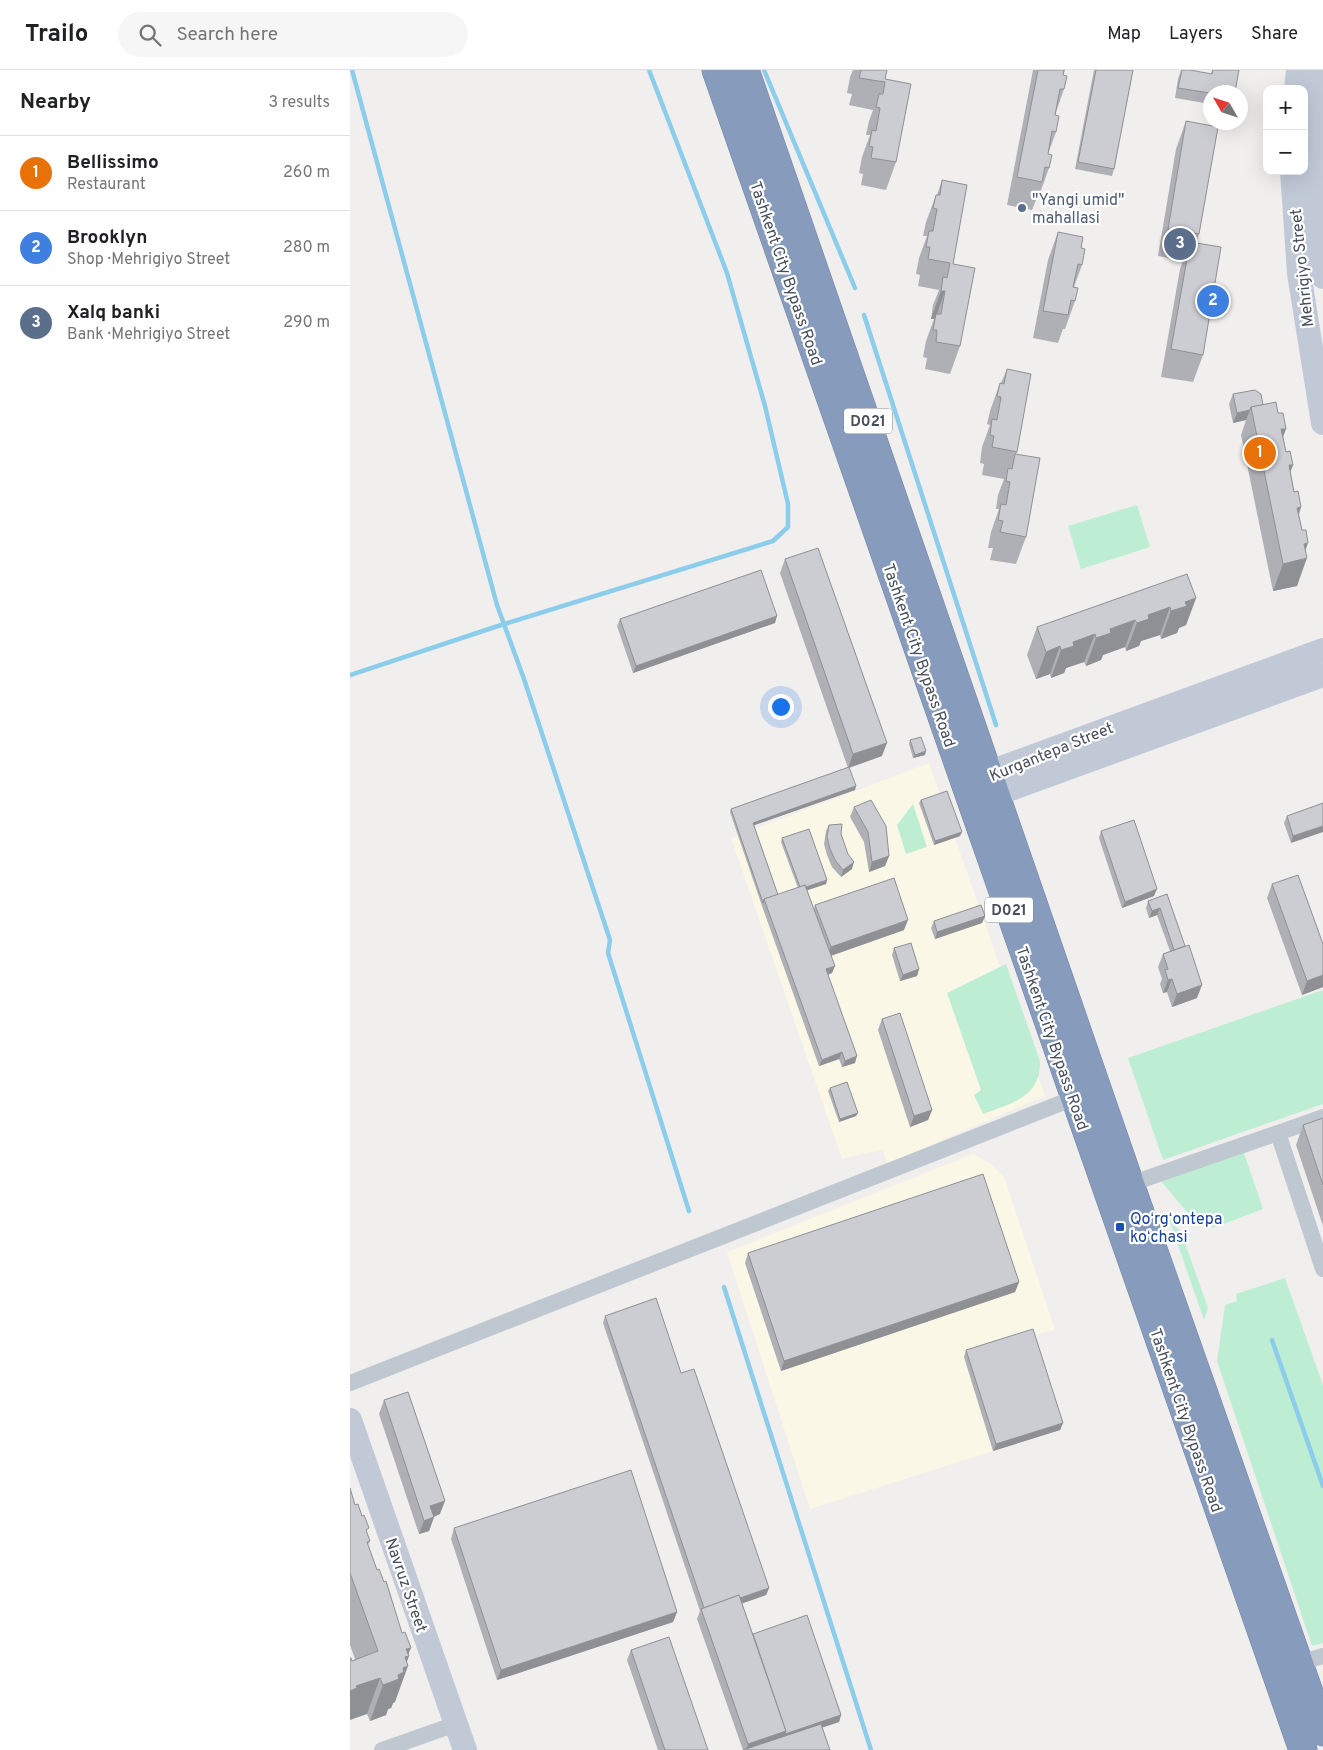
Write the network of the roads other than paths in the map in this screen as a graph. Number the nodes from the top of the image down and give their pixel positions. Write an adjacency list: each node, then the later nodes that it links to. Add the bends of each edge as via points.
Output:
1 (716, 70): 7 (highway, Tashkent City Bypass Road / D021)
2 (745, 70): 6 (highway, Tashkent City Bypass Road / D021)
3 (1298, 70): 5 (main road)
4 (1319, 70): 9 (main road, Mehrigiyo Street, via 1314,183)
5 (1296, 85)
6 (774, 147): 7 (highway, via 762,160); 10 (highway, Tashkent City Bypass Road / D021)
7 (747, 157): 11 (highway, Tashkent City Bypass Road / D021)
8 (1292, 175): 12 (main road, Mehrigiyo Street, via 1299,273)
9 (1323, 276)
10 (830, 309): 11 (highway, via 812,304); 15 (highway, Tashkent City Bypass Road / D021)
11 (802, 318): 16 (highway, Tashkent City Bypass Road / D021)
12 (1323, 423)
13 (1323, 650): 15 (main road, Kurgantepa Street)
14 (1323, 676): 15 (main road, Kurgantepa Street)
15 (993, 783): 16 (main road, Kurgantepa Street); 20 (highway, Tashkent City Bypass Road / D021)
16 (968, 792): 17 (highway, Tashkent City Bypass Road / D021)
17 (1074, 1098): 22 (street); 28 (highway, Tashkent City Bypass Road / D021)
18 (1323, 1117): 19 (street)
19 (1278, 1133): 20 (street); 21 (street)
20 (1130, 1184): 24 (highway, Tashkent City Bypass Road / D021)
21 (1323, 1270)
22 (350, 1383)
23 (350, 1420): 26 (main road, Navruz Street)
24 (1311, 1659): 25 (highway, Tashkent City Bypass Road / D021)
25 (1323, 1732)
26 (458, 1742): 27 (street)
27 (382, 1750)
28 (1302, 1750)

